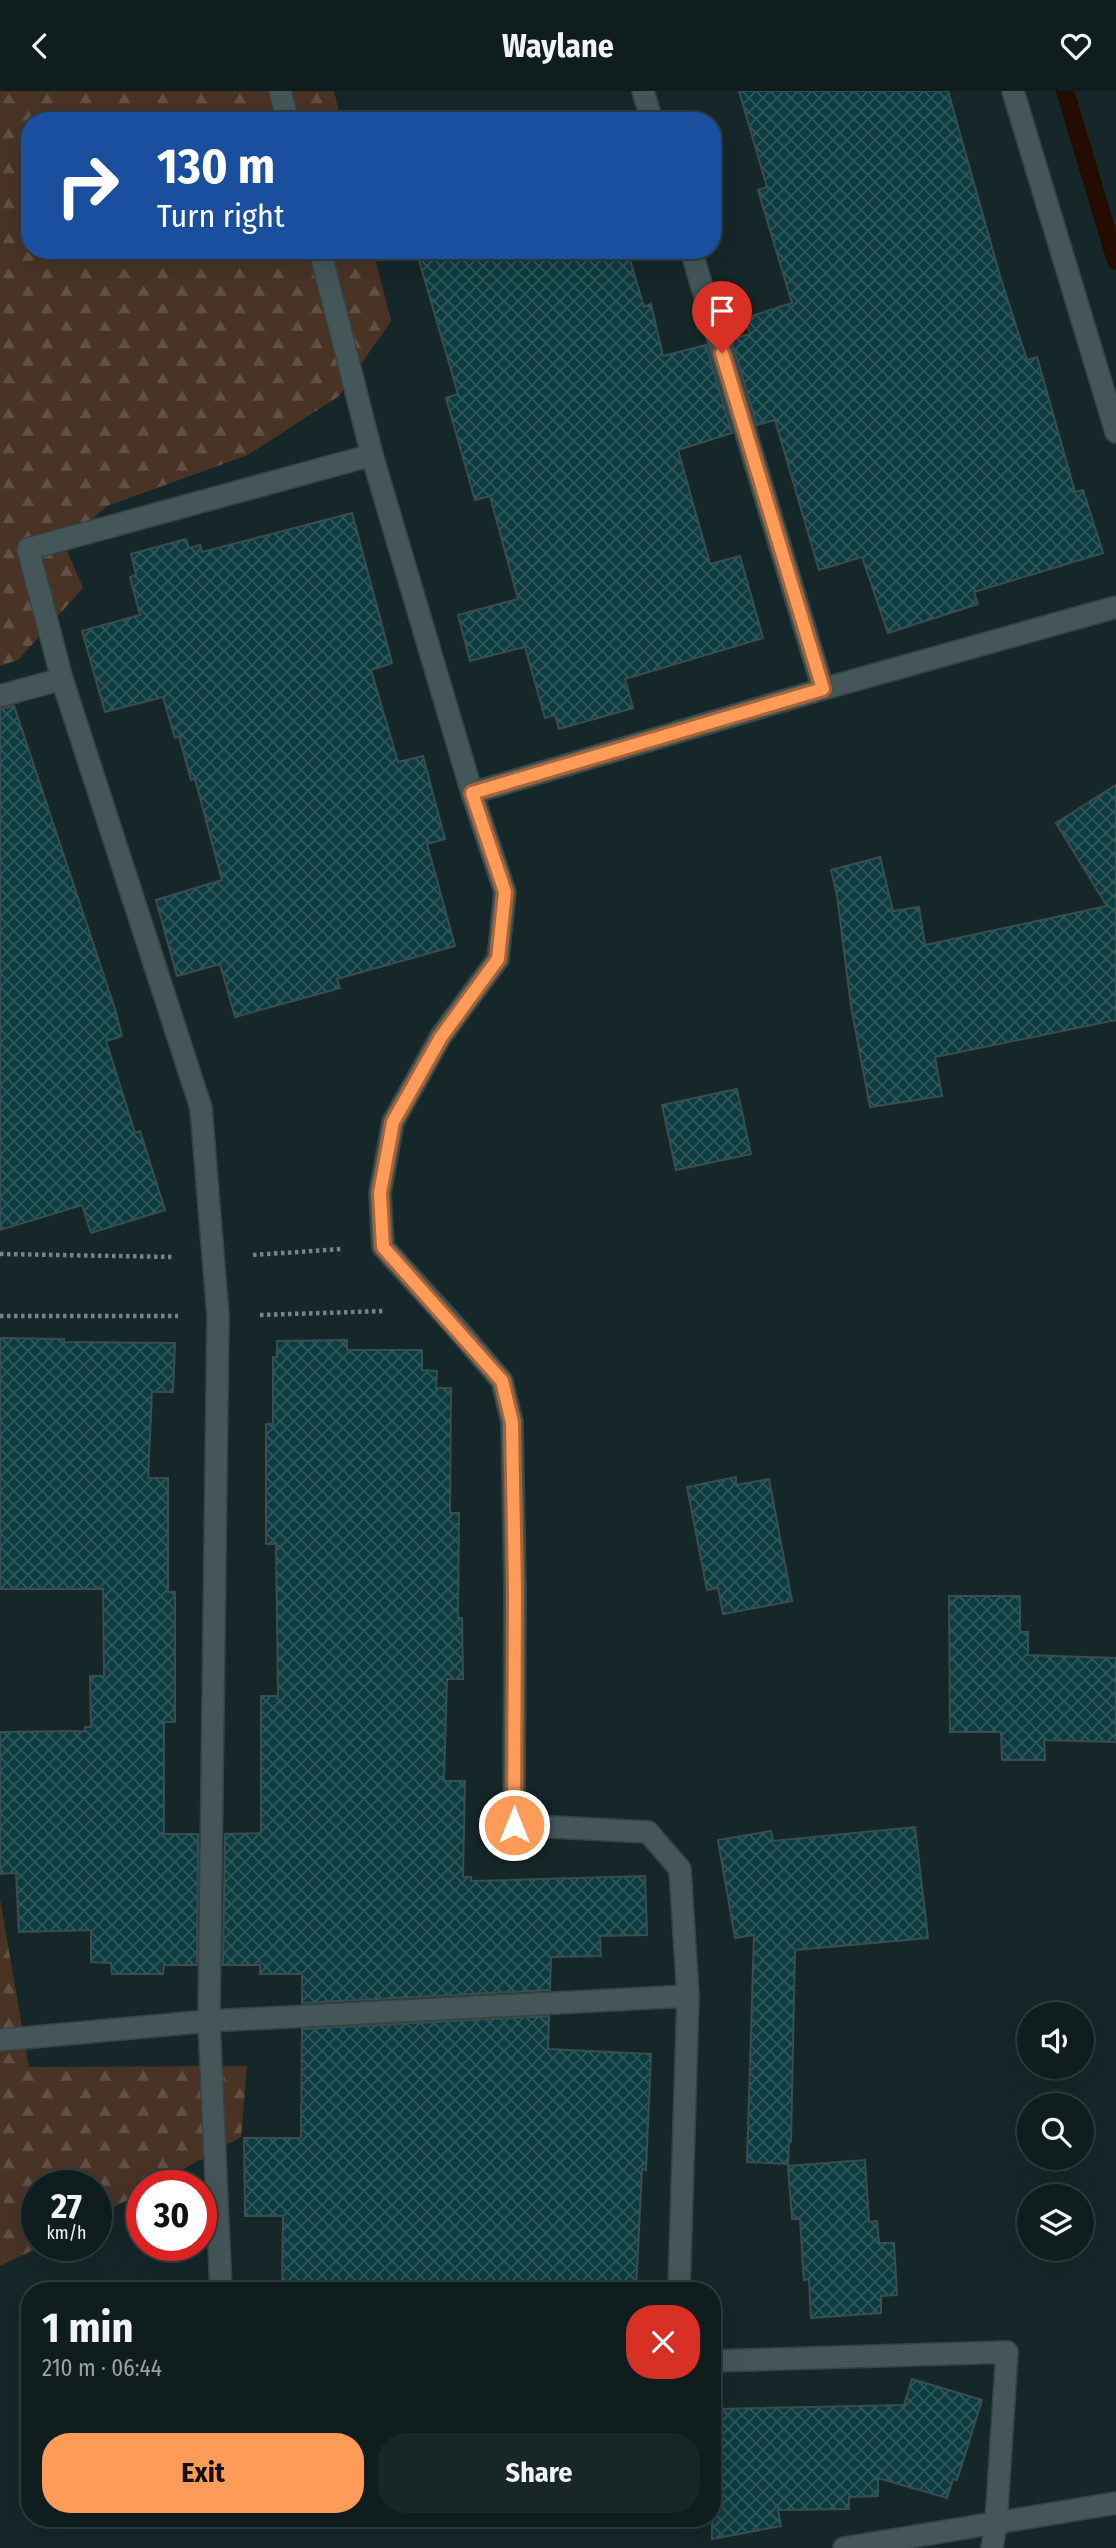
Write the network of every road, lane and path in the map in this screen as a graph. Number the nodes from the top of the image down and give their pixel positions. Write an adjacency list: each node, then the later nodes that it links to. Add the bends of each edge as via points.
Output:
1 (281, 91): 4 (street)
2 (643, 91): 5 (street)
3 (1013, 91): 8 (street)
4 (286, 112)
5 (649, 112)
6 (322, 259): 9 (street)
7 (694, 259): 12 (street)
8 (1116, 432)
9 (372, 455): 11 (street, via 28,549); 14 (street)
10 (1116, 607): 12 (street)
11 (62, 679): 13 (street); 17 (street, via 201,1108)
12 (823, 689): 14 (street)
13 (0, 696)
14 (472, 793): 15 (street, via 505,892 498,959 441,1037 393,1122 380,1193)
15 (383, 1247): 17 (path); 18 (street, via 502,1381 509,1408 515,1591 514,1825 648,1832 680,1869)
16 (0, 1254): 17 (path)
17 (212, 1258): 19 (street, via 218,1316)
18 (688, 1996): 19 (street); 22 (street)
19 (209, 2021): 20 (street); 21 (street)
20 (0, 2040)
21 (221, 2282)
22 (679, 2282)
23 (721, 2361): 25 (street, via 1007,2352)
24 (1116, 2503): 25 (street)
25 (996, 2523): 26 (street); 27 (street)
26 (844, 2548)
27 (992, 2548)

